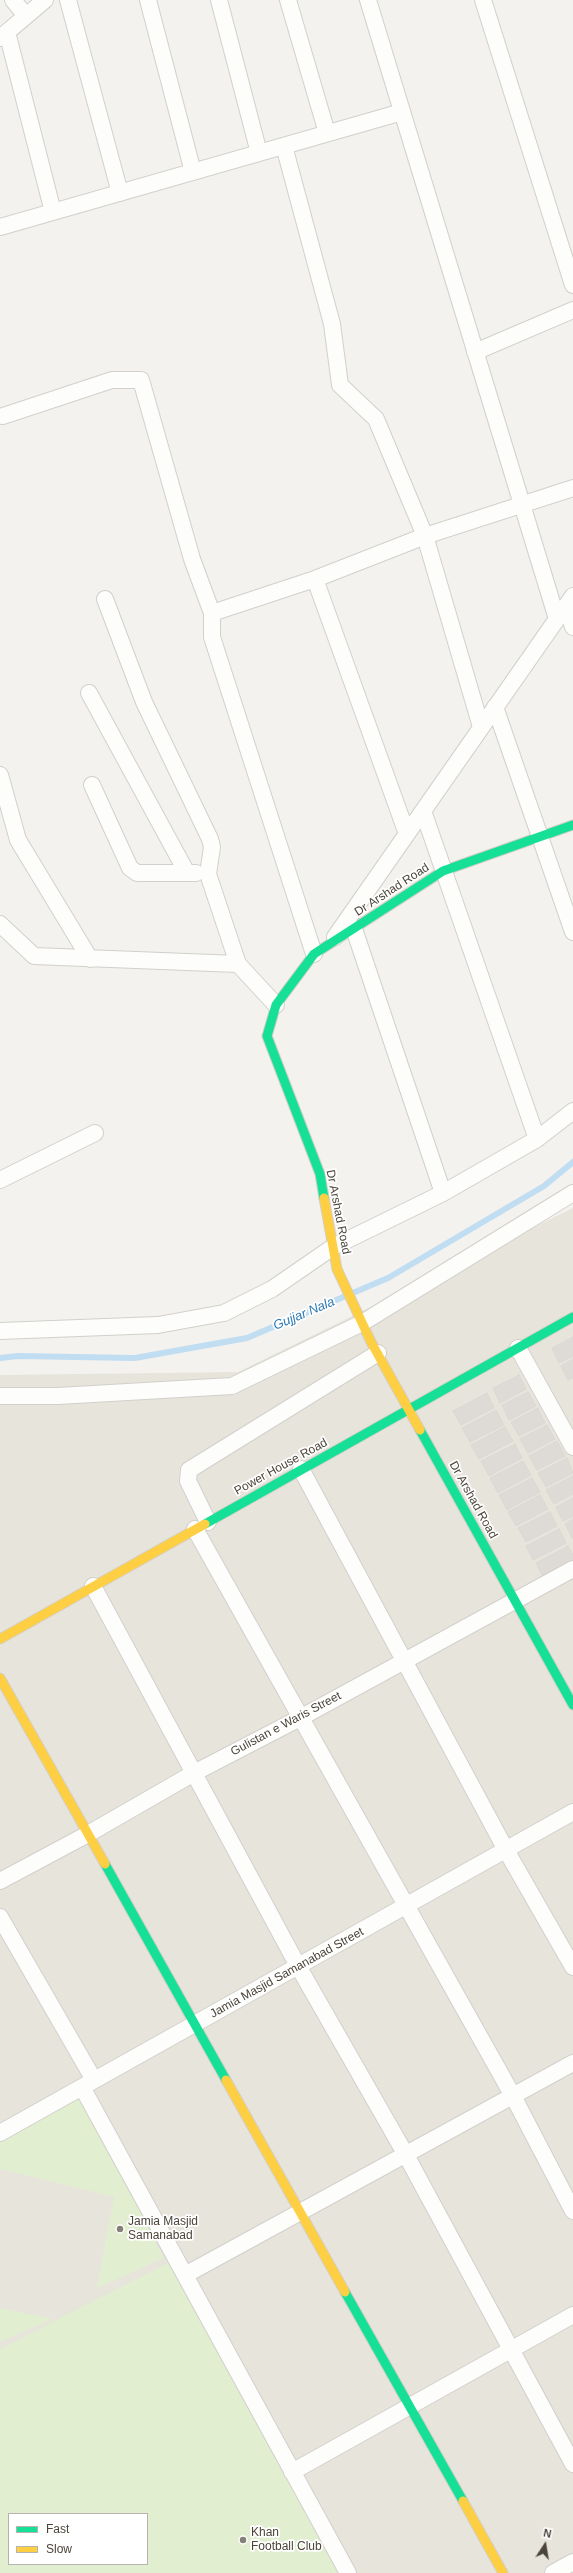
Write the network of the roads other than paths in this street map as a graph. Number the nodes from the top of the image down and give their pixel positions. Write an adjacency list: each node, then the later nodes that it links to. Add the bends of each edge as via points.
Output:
1 (13, 0): 9 (street)
2 (45, 0): 9 (street)
3 (68, 0): 16 (street)
4 (148, 0): 15 (street)
5 (219, 0): 14 (street)
6 (288, 0): 12 (street)
7 (368, 0): 11 (street)
8 (483, 0): 19 (street)
9 (26, 16): 10 (street)
10 (4, 35): 17 (street)
11 (402, 112): 12 (street); 21 (street)
12 (327, 133): 13 (street)
13 (284, 146): 14 (street); 25 (street, via 332,324 340,385 376,419)
14 (259, 153): 15 (street)
15 (193, 172): 16 (street)
16 (120, 193): 17 (street)
17 (53, 212): 18 (street)
18 (0, 228)
19 (573, 285)
20 (573, 310): 21 (street)
21 (475, 352): 24 (street)
22 (3, 416): 29 (street, via 112,380 141,380 192,559)
23 (573, 488): 24 (street)
24 (522, 505): 25 (street); 28 (street)
25 (425, 536): 26 (street); 33 (street)
26 (315, 579): 29 (street); 38 (street)
27 (105, 599): 42 (street, via 144,702 210,839 212,848)
28 (565, 607): 30 (street); 32 (street)
29 (212, 613): 47 (street, via 212,637)
30 (573, 627)
31 (89, 693): 41 (street)
32 (495, 707): 33 (street); 39 (street)
33 (482, 727): 36 (street)
34 (0, 775): 48 (street, via 18,840)
35 (92, 785): 41 (street, via 125,862 130,868 137,873)
36 (423, 811): 38 (street); 40 (street)
37 (573, 825): 39 (street, Dr Arshad Road)
38 (407, 834): 46 (street)
39 (539, 837): 40 (street, Dr Arshad Road); 45 (street)
40 (443, 871): 44 (street, Dr Arshad Road); 53 (street)
41 (187, 873): 42 (street)
42 (208, 874): 49 (street)
43 (0, 924): 48 (street, via 34,956)
44 (354, 928): 46 (street, Dr Arshad Road); 55 (street)
45 (573, 932)
46 (331, 943): 47 (street, Dr Arshad Road)
47 (314, 954): 50 (street, Dr Arshad Road)
48 (90, 959): 49 (street)
49 (238, 964): 50 (street)
50 (276, 1005): 57 (street, Dr Arshad Road, via 267,1036 320,1174)
51 (573, 1111): 53 (street)
52 (95, 1133): 54 (street)
53 (537, 1139): 55 (street)
54 (0, 1180)
55 (443, 1193): 57 (street)
56 (573, 1193): 59 (street)
57 (333, 1248): 59 (street, Dr Arshad Road, via 337,1269); 60 (street, via 272,1289 224,1313 150,1325)
58 (573, 1317): 61 (street, Power House Road)
59 (362, 1323): 62 (street, Dr Arshad Road); 63 (street, via 232,1386 58,1396)
60 (0, 1331)
61 (518, 1348): 64 (street, Power House Road); 65 (street)
62 (378, 1353): 64 (street, Dr Arshad Road); 67 (street, via 189,1470 188,1481)
63 (0, 1396)
64 (409, 1409): 66 (street, Power House Road); 70 (street, Dr Arshad Road)
65 (573, 1447)
66 (301, 1469): 67 (street, Power House Road); 72 (street)
67 (201, 1526): 69 (street, Power House Road); 75 (street)
68 (573, 1569): 70 (street, Gulistan e Waris Street)
69 (93, 1586): 71 (street, Power House Road); 76 (street)
70 (516, 1601): 72 (street, Gulistan e Waris Street); 74 (street, Dr Arshad Road)
71 (0, 1639)
72 (404, 1660): 75 (street, Gulistan e Waris Street); 79 (street)
73 (0, 1678): 78 (street)
74 (573, 1704)
75 (300, 1718): 76 (street, Gulistan e Waris Street); 81 (street)
76 (194, 1773): 78 (street, Gulistan e Waris Street); 83 (street)
77 (573, 1812): 79 (street, Jamia Masjid Samanabad Street)
78 (88, 1834): 80 (street, Gulistan e Waris Street); 85 (street)
79 (506, 1850): 81 (street, Jamia Masjid Samanabad Street); 84 (street)
80 (0, 1881)
81 (405, 1906): 83 (street, Jamia Masjid Samanabad Street); 88 (street)
82 (0, 1916): 87 (street)
83 (298, 1966): 85 (street, Jamia Masjid Samanabad Street); 90 (street)
84 (573, 1967)
85 (195, 2024): 87 (street, Jamia Masjid Samanabad Street); 92 (street)
86 (573, 2064): 88 (street)
87 (88, 2084): 89 (street, Jamia Masjid Samanabad Street); 93 (street)
88 (513, 2096): 90 (street); 91 (street)
89 (0, 2133)
90 (406, 2155): 92 (street); 95 (street)
91 (573, 2211)
92 (301, 2212): 93 (street); 96 (street)
93 (185, 2275): 98 (street)
94 (573, 2315): 95 (street)
95 (510, 2350): 96 (street); 97 (street)
96 (409, 2407): 98 (street); 101 (street)
97 (573, 2464)
98 (292, 2472): 100 (street)
99 (573, 2562): 102 (street)
100 (348, 2573)
101 (503, 2573)
102 (553, 2573)

